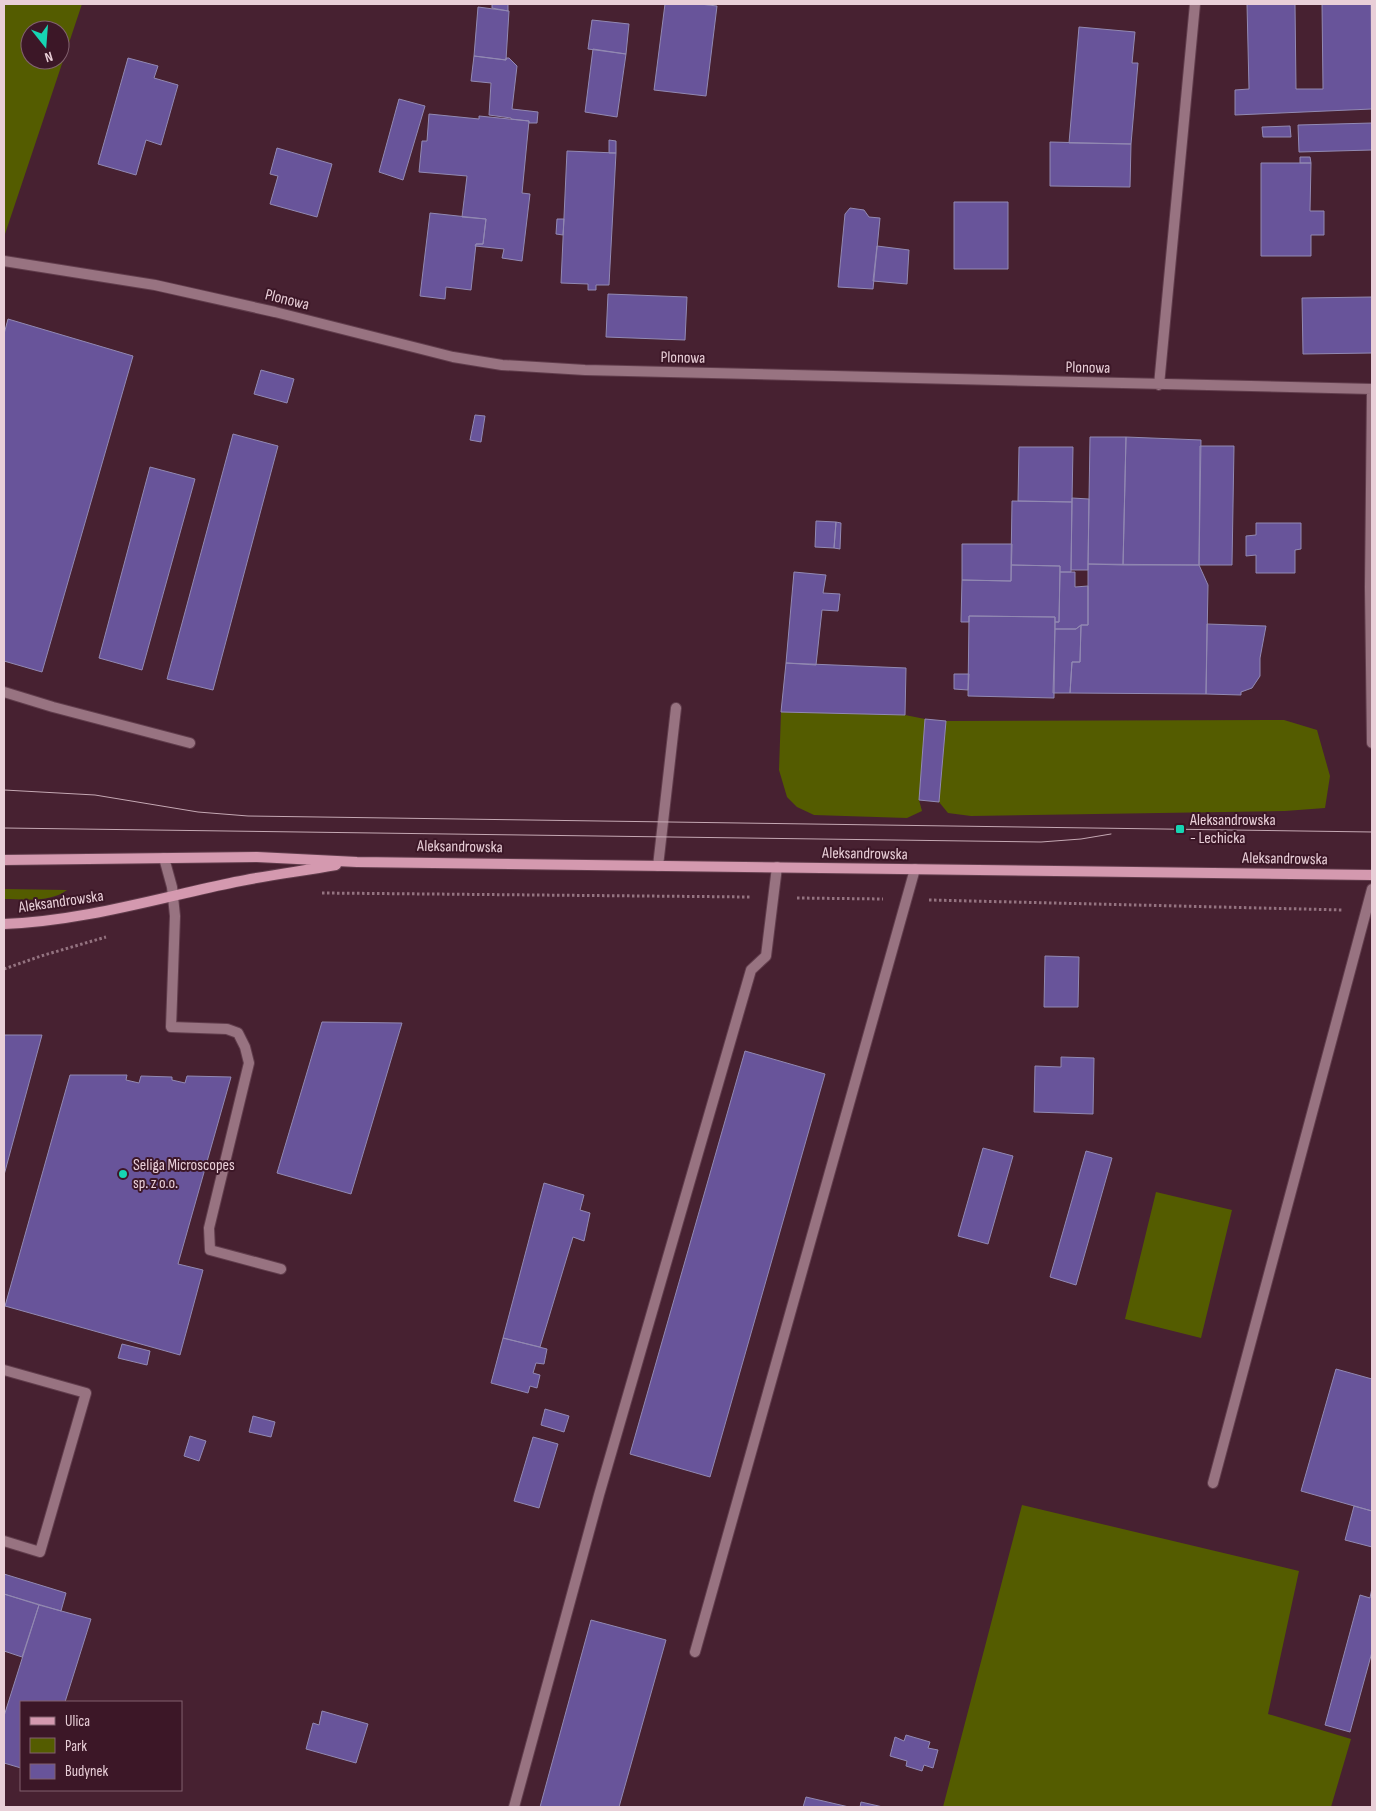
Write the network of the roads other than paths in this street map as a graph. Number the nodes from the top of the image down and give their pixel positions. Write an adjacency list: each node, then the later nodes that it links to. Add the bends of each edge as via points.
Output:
1 (1195, 4): 3 (street)
2 (4, 261): 3 (street, Plonowa, via 154,285 453,357 502,365)
3 (1159, 385): 4 (street, Plonowa)
4 (1372, 389): 8 (street)
5 (4, 692): 7 (street)
6 (676, 708): 12 (street)
7 (190, 743)
8 (1372, 743)
9 (164, 858): 10 (main road, Aleksandrowska); 11 (main road, Aleksandrowska, via 257,857); 17 (street)
10 (4, 860)
11 (357, 862): 12 (main road, Aleksandrowska); 17 (main road, Aleksandrowska, via 235,882)
12 (658, 866): 13 (main road, Aleksandrowska)
13 (777, 867): 14 (main road, Aleksandrowska); 24 (street, via 766,956 751,970 599,1495)
14 (915, 869): 15 (main road, Aleksandrowska); 23 (street)
15 (1372, 875)
16 (1372, 889): 21 (street)
17 (174, 897): 18 (main road, Aleksandrowska, via 70,917); 19 (street, via 171,1027 228,1029 238,1033 249,1063 209,1228 210,1250)
18 (4, 924)
19 (281, 1268)
20 (4, 1370): 22 (street, via 86,1394 40,1552)
21 (1213, 1483)
22 (4, 1541)
23 (695, 1652)
24 (514, 1807)

